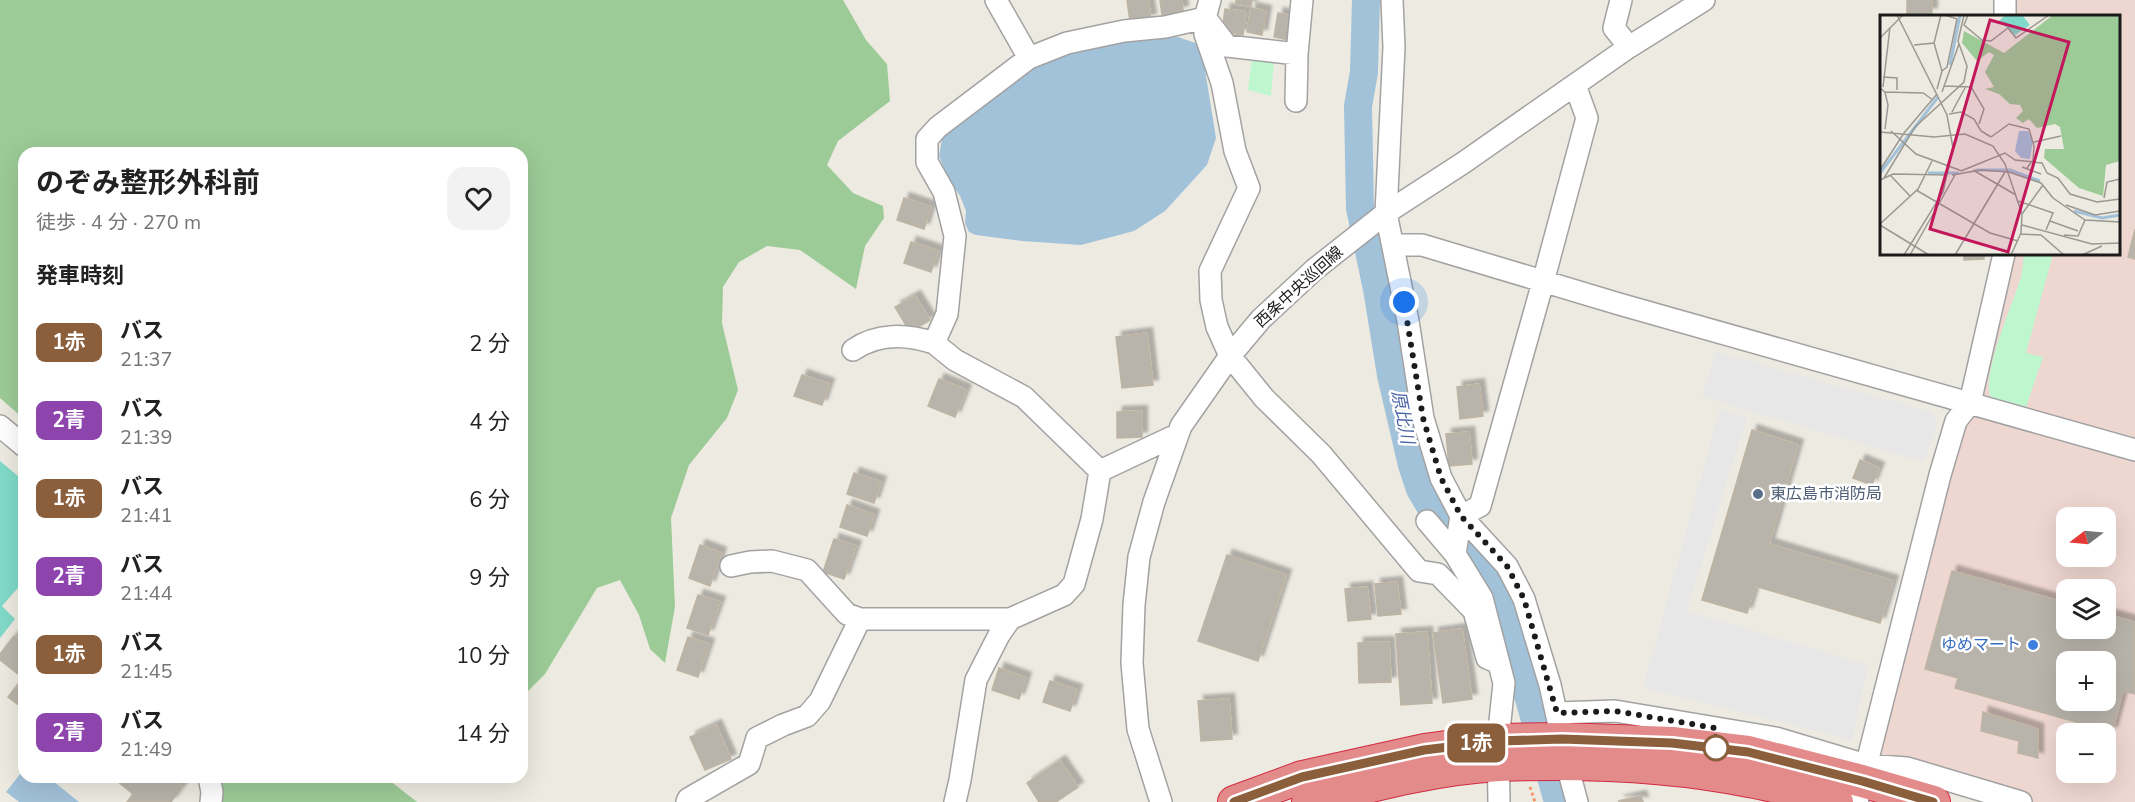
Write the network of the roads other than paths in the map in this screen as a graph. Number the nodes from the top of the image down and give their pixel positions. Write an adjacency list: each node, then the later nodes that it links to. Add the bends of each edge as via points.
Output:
1 (996, 0): 9 (street)
2 (1302, 0): 8 (street)
3 (1392, 0): 12 (street, via 1394,47)
4 (1621, 0): 7 (street, via 1614,28)
5 (1704, 0): 7 (street, 西条中央巡回線)
6 (1207, 9): 8 (street, via 1227,46); 9 (street, via 1165,27 1066,43); 18 (street, via 1205,34 1222,83 1235,151 1249,188 1210,271 1211,300)
7 (1629, 47): 10 (street, 西条中央巡回線)
8 (1297, 54): 11 (street)
9 (1029, 58): 16 (street, via 927,139 927,162 944,192 955,236 947,314)
10 (1575, 85): 12 (street, 西条中央巡回線); 15 (street, via 1587,118)
11 (1296, 101)
12 (1382, 216): 13 (street); 18 (street, 西条中央巡回線, via 1315,269 1261,319)
13 (1394, 245): 15 (street, via 1422,245); 25 (street, via 1423,418 1441,478)
14 (2004, 255): 19 (street)
15 (1543, 282): 19 (street); 25 (street, via 1479,506)
16 (934, 343): 17 (street, via 888,336); 24 (street, via 955,360 1024,398)
17 (853, 350)
18 (1230, 356): 21 (street, 西条中央巡回線); 31 (street, via 1264,398 1320,454 1419,572 1438,574 1474,611 1487,658)
19 (1970, 403): 23 (street); 36 (street, via 1956,421 1940,475)
20 (0, 426): 22 (street)
21 (1177, 437): 24 (street); 40 (street, 西条中央巡回線, via 1139,557 1133,628 1138,729)
22 (18, 441)
23 (2135, 450)
24 (1100, 471): 30 (street, via 1074,584 1064,595)
25 (1461, 516): 27 (street); 32 (street, via 1507,566 1524,599)
26 (1427, 521): 27 (street)
27 (1455, 554): 31 (street, via 1482,598)
28 (731, 566): 29 (street, via 772,561 807,570 847,614)
29 (860, 619): 30 (street); 38 (street, via 820,701 807,716 758,738 749,764)
30 (1010, 619): 39 (street, via 976,680)
31 (1499, 663): 34 (street, via 1504,683)
32 (1562, 739): 33 (highway); 34 (highway); 44 (street)
33 (1614, 739): 36 (highway, via 1748,752); 45 (highway, via 1670,769 1749,781)
34 (1498, 753): 41 (highway, via 1424,750 1302,777); 42 (highway, via 1429,774); 43 (street)
35 (210, 783): 37 (street)
36 (1862, 783): 46 (highway); 47 (street, via 1908,768)
37 (211, 802)
38 (687, 802)
39 (955, 802)
40 (1161, 802)
41 (1234, 802)
42 (1308, 802)
43 (1499, 802)
44 (1577, 802)
45 (1837, 802)
46 (1934, 802)
47 (2021, 802)

